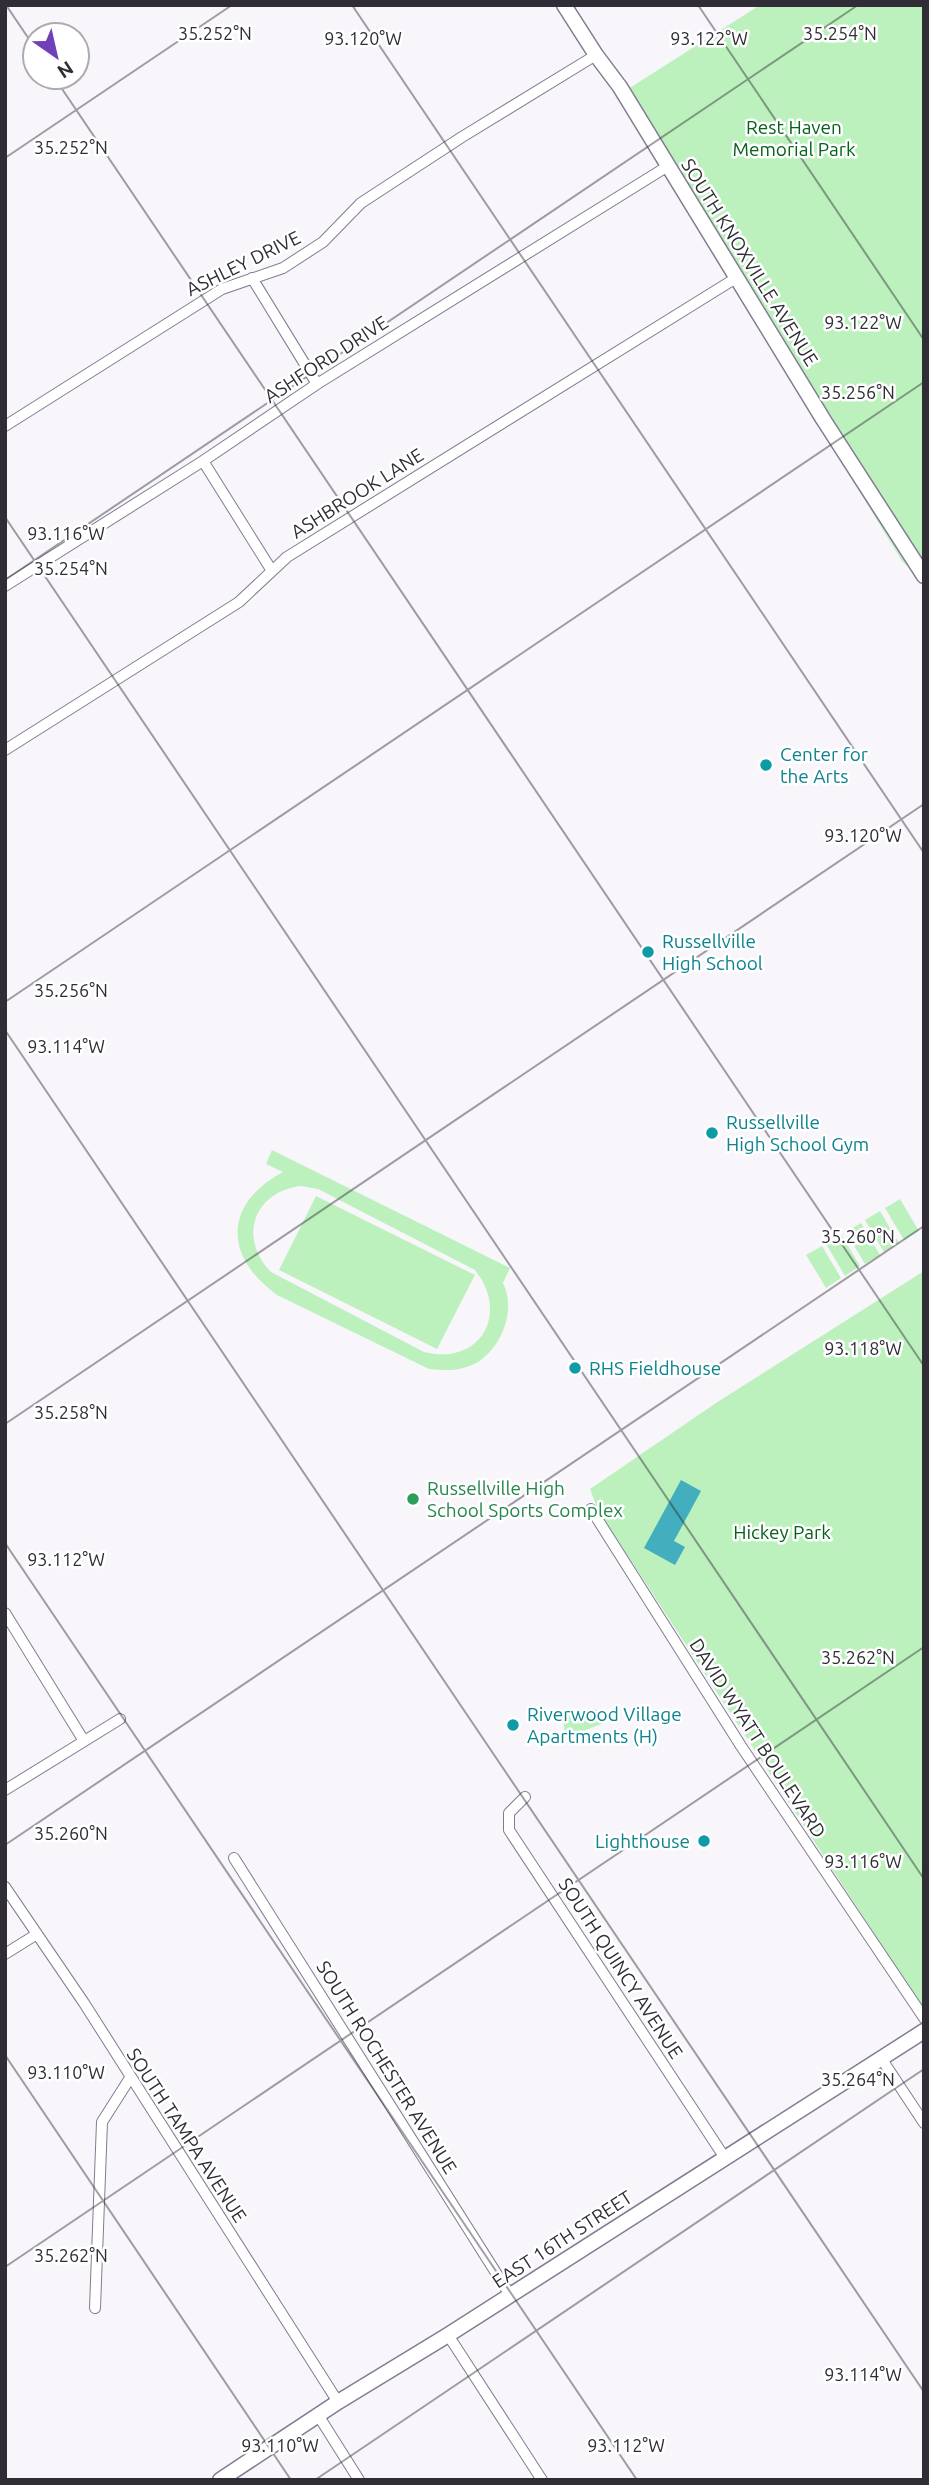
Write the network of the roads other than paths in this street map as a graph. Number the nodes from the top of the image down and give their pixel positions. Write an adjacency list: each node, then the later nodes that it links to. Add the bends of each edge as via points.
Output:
1 (564, 5): 2 (street, SOUTH KNOXVILLE AVENUE)
2 (596, 55): 3 (street, SOUTH KNOXVILLE AVENUE); 4 (street, ASHLEY DRIVE, via 361,203 313,249 283,268)
3 (668, 166): 5 (street, SOUTH KNOXVILLE AVENUE); 6 (street, ASHFORD DRIVE)
4 (252, 278): 6 (street); 7 (street, ASHLEY DRIVE, via 222,289)
5 (737, 278): 9 (street, ASHBROOK LANE, via 287,556); 10 (street, SOUTH KNOXVILLE AVENUE)
6 (317, 384): 8 (street, ASHFORD DRIVE)
7 (5, 426)
8 (203, 461): 9 (street); 11 (street, ASHFORD DRIVE)
9 (272, 571): 12 (street, ASHBROOK LANE, via 239,602)
10 (924, 576)
11 (5, 586)
12 (5, 750)
13 (591, 1509): 23 (street, DAVID WYATT BOULEVARD, via 741,1746)
14 (5, 1613): 16 (street)
15 (120, 1719): 16 (street)
16 (84, 1741): 17 (street)
17 (5, 1790)
18 (525, 1797): 28 (street, SOUTH QUINCY AVENUE, via 509,1813 509,1830)
19 (234, 1858): 29 (street, SOUTH ROCHESTER AVENUE)
20 (5, 1887): 21 (street, SOUTH TAMPA AVENUE)
21 (37, 1934): 22 (street); 26 (street, SOUTH TAMPA AVENUE)
22 (5, 1954)
23 (924, 2018)
24 (924, 2031): 25 (street, EAST 16TH STREET)
25 (881, 2059): 27 (street); 28 (street, EAST 16TH STREET)
26 (130, 2078): 30 (street, via 102,2122); 32 (street, SOUTH TAMPA AVENUE)
27 (924, 2123)
28 (725, 2158): 29 (street, EAST 16TH STREET)
29 (510, 2295): 31 (street, EAST 16TH STREET)
30 (95, 2308)
31 (448, 2335): 32 (street, EAST 16TH STREET); 36 (street)
32 (338, 2402): 33 (street, EAST 16TH STREET)
33 (318, 2415): 34 (street, EAST 16TH STREET); 35 (street)
34 (220, 2480)
35 (359, 2480)
36 (542, 2480)

